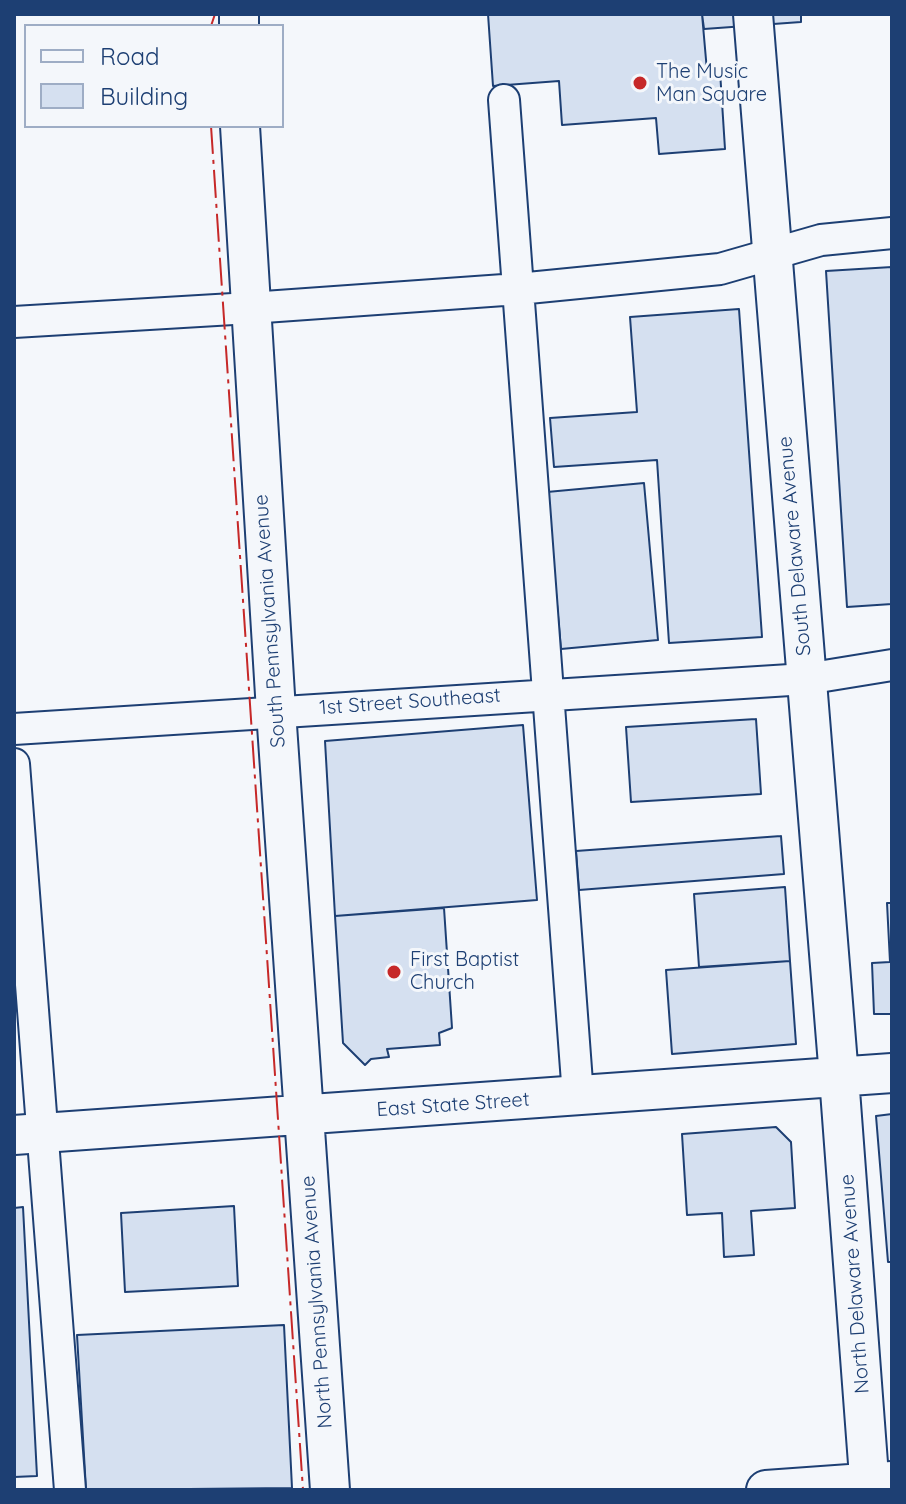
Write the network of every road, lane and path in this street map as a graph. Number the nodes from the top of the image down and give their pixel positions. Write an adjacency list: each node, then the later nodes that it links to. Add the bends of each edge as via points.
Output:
1 (753, 14): 5 (main road, South Delaware Avenue)
2 (504, 100): 6 (street)
3 (240, 128): 7 (main road, South Pennsylvania Avenue)
4 (892, 233): 5 (street, via 821,240)
5 (772, 253): 6 (street, via 720,269); 10 (main road, South Delaware Avenue)
6 (518, 289): 7 (street); 11 (street)
7 (250, 308): 8 (street); 12 (main road, South Pennsylvania Avenue)
8 (14, 322)
9 (892, 665): 10 (street, 1st Street Southeast)
10 (806, 679): 11 (street, 1st Street Southeast); 16 (main road, South Delaware Avenue)
11 (548, 693): 12 (street, 1st Street Southeast); 17 (street)
12 (276, 711): 13 (street, 1st Street Southeast); 18 (main road, South Pennsylvania Avenue)
13 (14, 729)
14 (14, 764): 19 (street)
15 (892, 1073): 16 (main road, East State Street)
16 (839, 1077): 17 (main road, East State Street); 20 (main road, North Delaware Avenue)
17 (578, 1096): 18 (main road, East State Street)
18 (305, 1115): 19 (main road, East State Street); 22 (main road, North Pennsylvania Avenue)
19 (28, 1134): 21 (street)
20 (877, 1484): 23 (main road)
21 (70, 1490)
22 (330, 1490)
23 (766, 1490)

